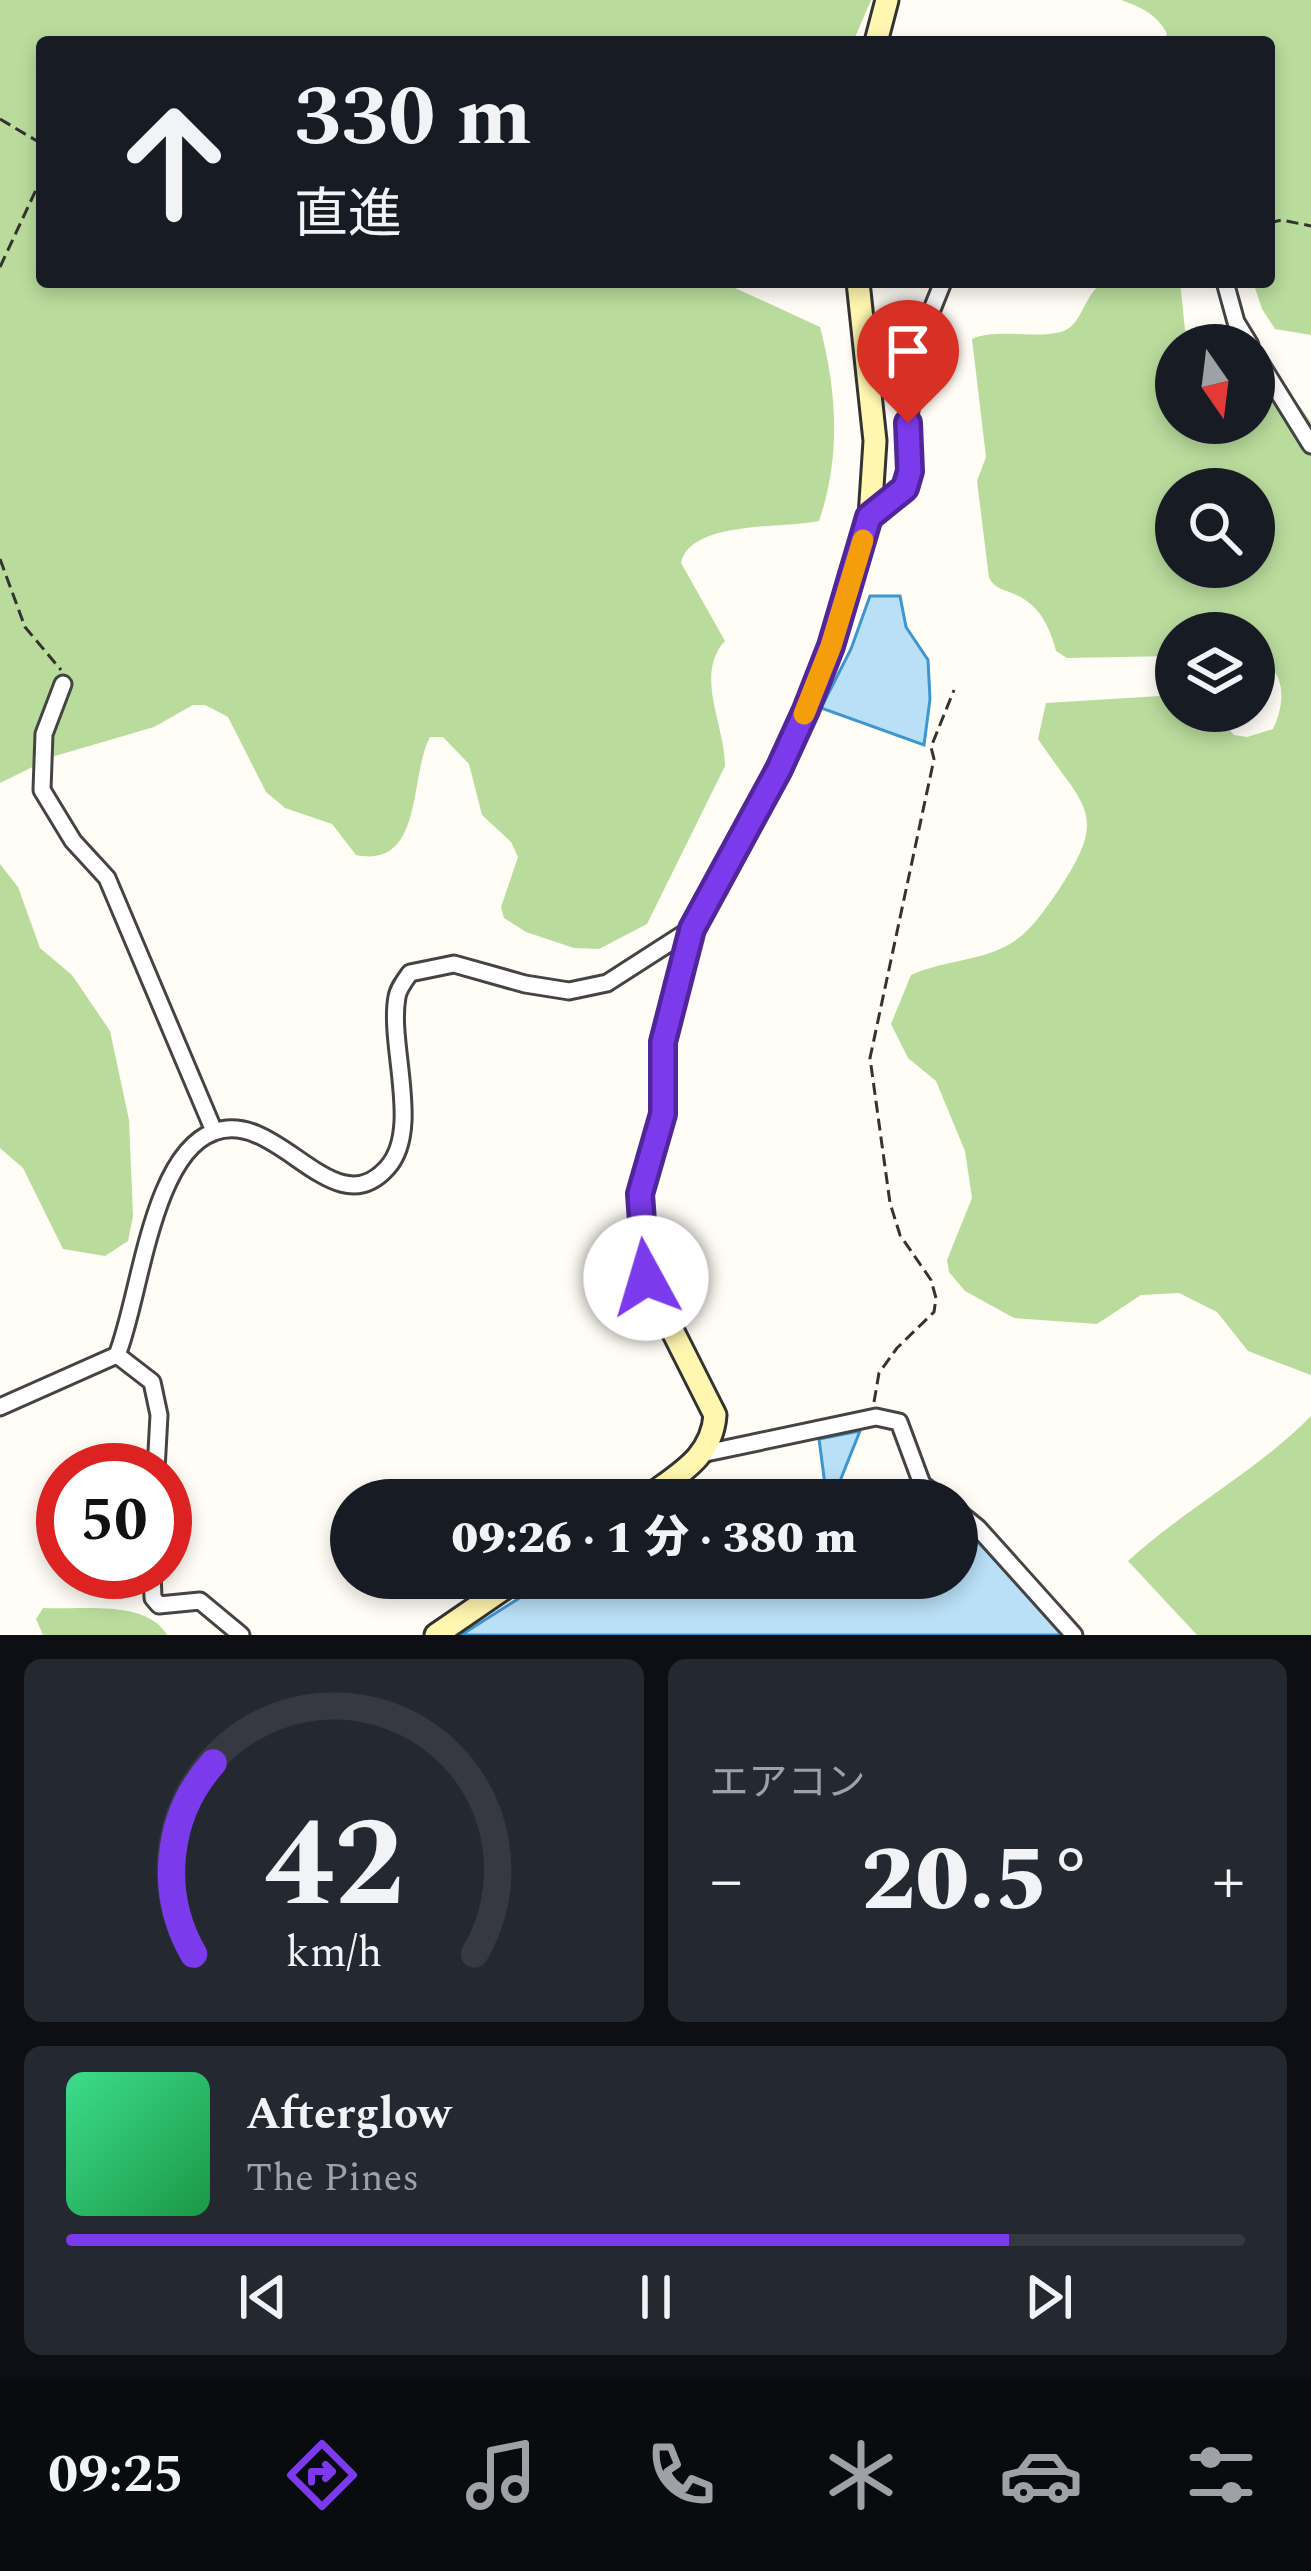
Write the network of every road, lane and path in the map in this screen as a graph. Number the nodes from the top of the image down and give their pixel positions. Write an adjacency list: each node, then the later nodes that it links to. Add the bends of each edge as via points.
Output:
1 (886, 0): 2 (main road)
2 (877, 36)
3 (0, 119): 4 (path)
4 (36, 140)
5 (36, 190): 8 (path)
6 (1275, 222): 7 (path)
7 (1311, 226)
8 (0, 267)
9 (859, 288): 15 (main road, via 875,441)
10 (941, 288): 15 (street, via 922,334 905,488)
11 (1227, 288): 12 (street)
12 (1237, 324)
13 (1275, 387): 14 (street)
14 (1311, 445)
15 (869, 517): 19 (main road, via 806,710)
16 (0, 559): 17 (path, via 26,627 60,668)
17 (63, 684): 20 (street, via 44,734 42,790 115,894)
18 (954, 690): 23 (path, via 931,747 870,1058 890,1202 936,1298 934,1312 880,1373)
19 (692, 929): 20 (street, via 607,983 569,991 454,964 410,973 397,994 398,1156 356,1186 331,1182 250,1130); 25 (main road, via 663,1042 663,1114 640,1194 640,1240 662,1316 715,1415)
20 (214, 1131): 21 (street, via 192,1148 160,1200)
21 (117, 1354): 22 (street); 24 (street, via 152,1382)
22 (0, 1407)
23 (862, 1419): 25 (street); 27 (street, via 899,1421)
24 (157, 1443)
25 (706, 1453): 26 (main road)
26 (672, 1479)
27 (920, 1479)
28 (978, 1528): 33 (street)
29 (154, 1599): 31 (street, via 200,1601)
30 (488, 1599): 32 (main road)
31 (241, 1635)
32 (436, 1635)
33 (1074, 1635)

